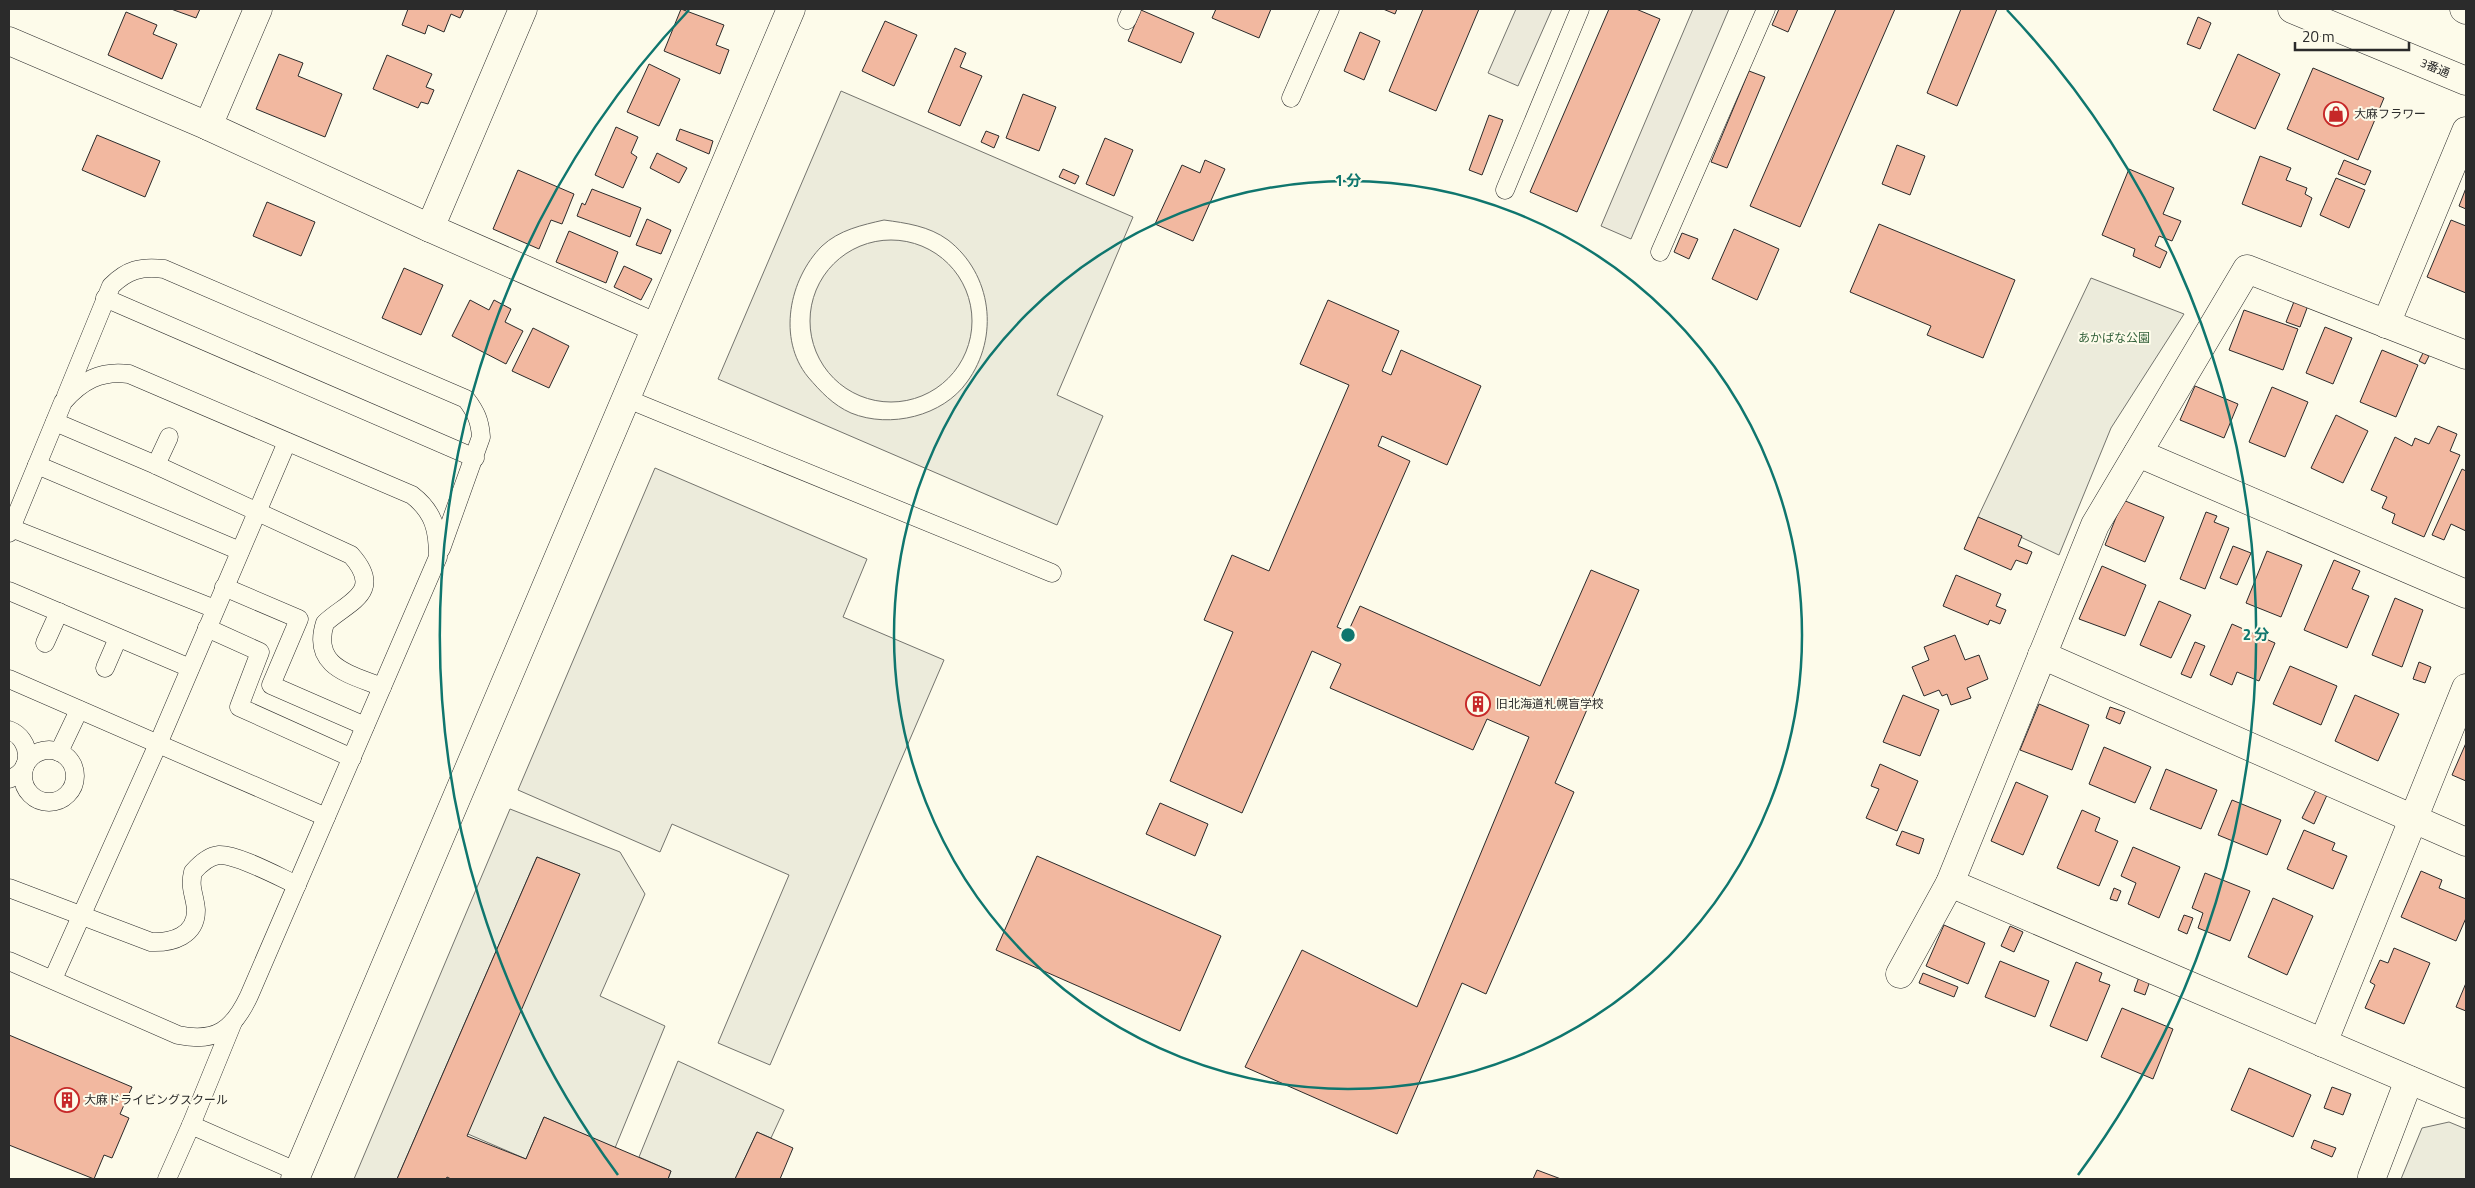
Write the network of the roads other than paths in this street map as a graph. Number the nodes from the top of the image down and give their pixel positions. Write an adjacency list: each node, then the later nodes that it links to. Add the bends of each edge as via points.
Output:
1 (258, 9): 11 (street)
2 (523, 9): 14 (street)
3 (791, 9): 18 (street)
4 (1330, 9): 10 (lane)
5 (1580, 9): 13 (lane)
6 (1766, 9): 15 (lane)
7 (2292, 9): 9 (street, 3番通)
8 (9, 41): 11 (street)
9 (2466, 81)
10 (1291, 98)
11 (208, 126): 14 (street)
12 (2466, 132): 17 (street)
13 (1505, 190)
14 (430, 228): 18 (street)
15 (1660, 252)
16 (105, 298): 21 (lane); 25 (lane); 25 (lane, via 110,286 121,275 135,269 164,268 466,399 481,425)
17 (2386, 324): 19 (street); 24 (street, via 2247,269)
18 (655, 327): 20 (street)
19 (2466, 355)
20 (625, 398): 32 (lane); 70 (street)
21 (57, 416): 23 (lane, via 74,390 84,382 108,373 129,374); 26 (lane); 27 (lane)
22 (169, 437): 27 (lane)
23 (288, 442): 28 (lane); 31 (lane, via 423,503 437,530)
24 (2138, 453): 35 (street); 41 (street, via 2095,525)
25 (475, 458): 31 (lane)
26 (37, 465): 29 (lane); 30 (lane)
27 (156, 465): 28 (lane)
28 (257, 512): 30 (lane); 45 (lane, via 341,549 358,562 364,583 361,593 348,608 325,623 321,646 330,663)
29 (10, 531): 36 (lane)
30 (240, 552): 33 (lane)
31 (438, 557): 45 (lane)
32 (1052, 573)
33 (224, 587): 36 (lane); 48 (lane, via 299,619 271,685)
34 (9, 591): 37 (lane)
35 (2466, 594)
36 (215, 609): 38 (lane)
37 (59, 612): 39 (lane); 40 (lane)
38 (206, 628): 43 (lane); 52 (lane, via 260,652 239,707)
39 (118, 638): 42 (lane); 43 (lane)
40 (45, 643)
41 (2042, 655): 56 (street); 58 (street)
42 (105, 668)
43 (190, 668): 50 (lane)
44 (9, 679): 47 (lane)
45 (382, 687): 48 (lane)
46 (2466, 688): 56 (street)
47 (78, 710): 50 (lane); 51 (lane)
48 (365, 726): 52 (lane)
49 (9, 730): 53 (lane, via 22,738 26,745 28,752)
50 (158, 744): 55 (lane); 61 (lane)
51 (59, 752): 53 (lane, via 42,751 34,755); 53 (lane, via 72,763 76,779 62,800 37,799 26,786)
52 (352, 758): 55 (lane)
53 (24, 768): 54 (lane)
54 (9, 779)
55 (326, 817): 59 (lane)
56 (2413, 818): 57 (street); 66 (street)
57 (2466, 842)
58 (1950, 883): 63 (street); 66 (street)
59 (297, 885): 61 (lane, via 233,857 220,855 205,861 193,872 191,891 196,910 188,932 178,939 151,942); 65 (lane, via 249,996)
60 (9, 888): 61 (lane)
61 (80, 916): 64 (lane)
62 (9, 961): 64 (lane)
63 (1900, 974)
64 (54, 979): 65 (lane, via 178,1035 208,1038)
65 (233, 1022): 69 (lane)
66 (2323, 1043): 67 (street)
67 (2409, 1080): 68 (street); 71 (street)
68 (2466, 1104)
69 (191, 1125): 70 (lane); 72 (lane)
70 (296, 1176)
71 (2372, 1177)
72 (167, 1179)

